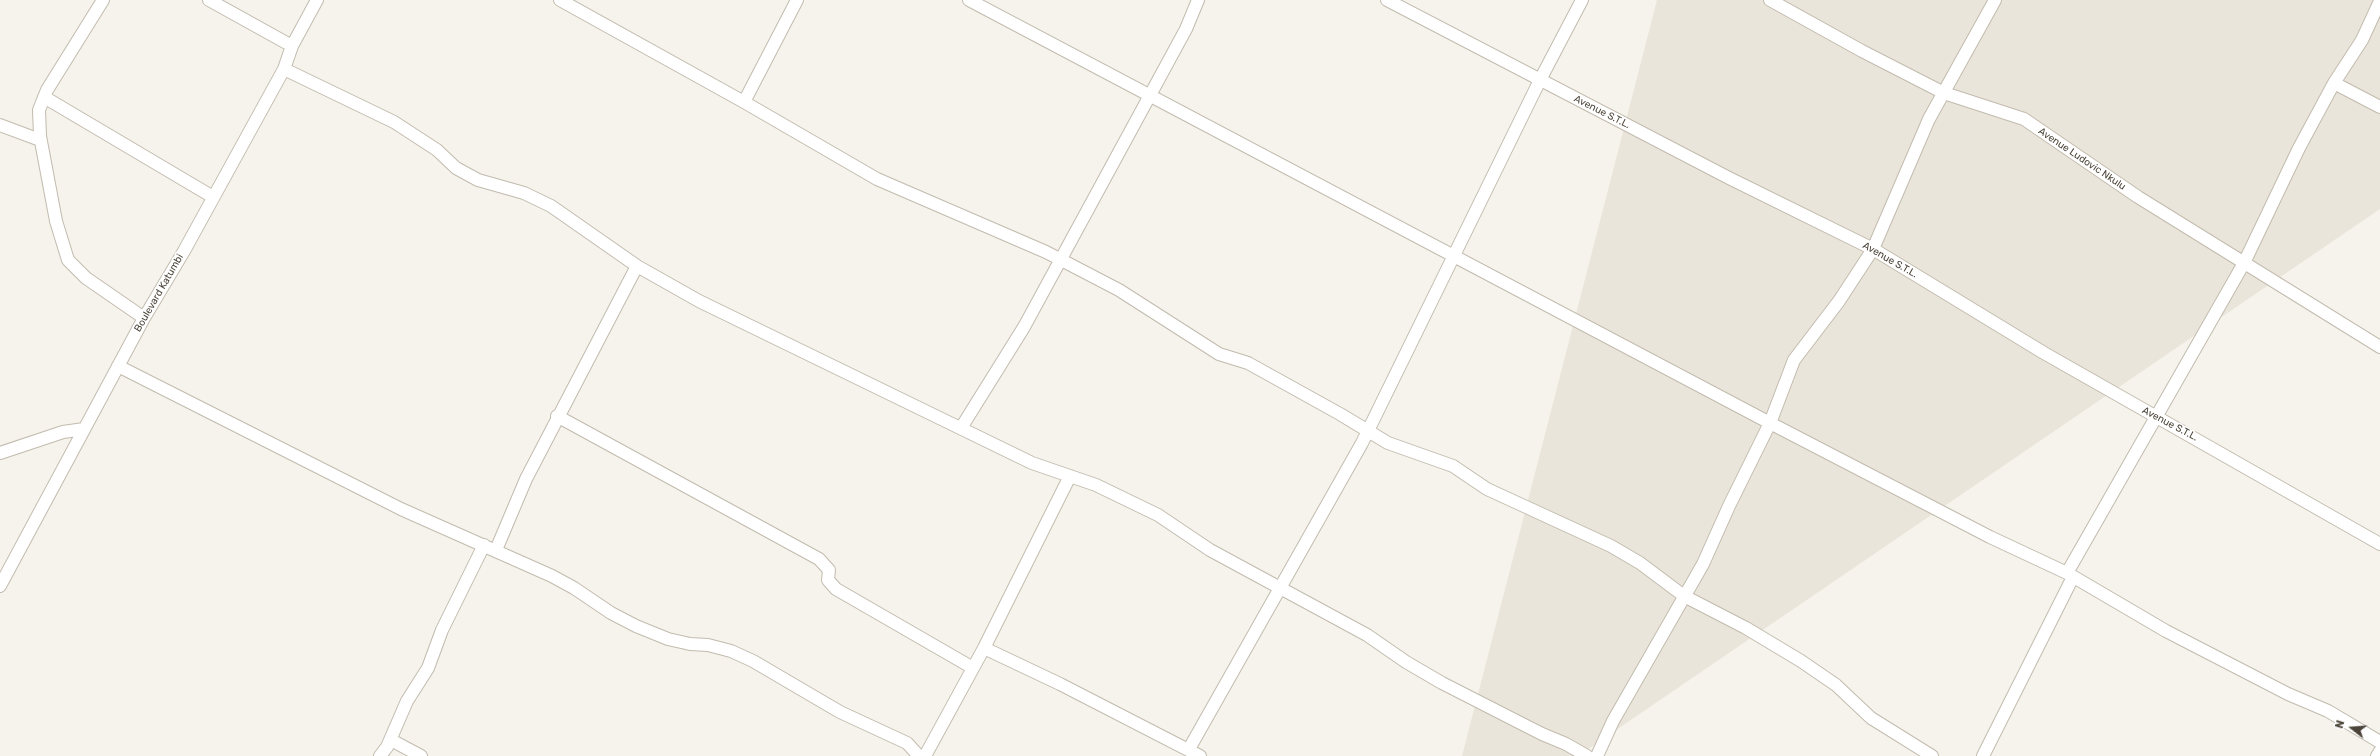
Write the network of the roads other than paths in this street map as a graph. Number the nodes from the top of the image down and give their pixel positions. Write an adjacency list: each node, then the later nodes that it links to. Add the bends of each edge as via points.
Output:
1 (103, 0): 19 (street)
2 (208, 0): 13 (street)
3 (317, 0): 13 (street, Boulevard Katumbi)
4 (560, 0): 20 (street)
5 (797, 0): 20 (street)
6 (969, 0): 18 (street)
7 (1198, 0): 18 (street, via 1186,29)
8 (1387, 0): 15 (street, Avenue S.T.L.)
9 (1582, 0): 15 (street)
10 (1770, 0): 17 (street, Avenue Ludovic Nkulu)
11 (1995, 0): 17 (street)
12 (2380, 1): 16 (street, via 2362,40)
13 (292, 46): 14 (street, Boulevard Katumbi)
14 (284, 69): 24 (street, Boulevard Katumbi); 29 (street, via 394,122 437,150 456,168 478,180 524,193 551,206)
15 (1540, 80): 25 (street, Avenue S.T.L.); 26 (street)
16 (2334, 83): 21 (street); 28 (street, via 2272,202)
17 (1944, 94): 25 (street, via 1929,120); 28 (street, Avenue Ludovic Nkulu, via 2024,119 2138,197)
18 (1150, 95): 26 (street); 27 (street)
19 (44, 97): 23 (street, via 39,110); 24 (street)
20 (744, 102): 27 (street, via 877,179 977,221)
21 (2380, 107)
22 (0, 125): 23 (street)
23 (40, 140): 30 (street, via 56,221 68,260 86,278)
24 (213, 197): 30 (street, Boulevard Katumbi)
25 (1873, 249): 34 (street, Avenue S.T.L., via 2044,353); 35 (street, via 1839,301 1794,360)
26 (1454, 256): 35 (street); 38 (street)
27 (1060, 260): 36 (street, via 1024,327); 38 (street, via 1119,290 1219,354 1248,363)
28 (2244, 263): 31 (street, Avenue Ludovic Nkulu); 34 (street)
29 (637, 266): 33 (street); 36 (street, via 699,302)
30 (144, 318): 32 (street, Boulevard Katumbi)
31 (2380, 347)
32 (118, 366): 37 (street, Boulevard Katumbi); 42 (street, via 401,509)
33 (557, 416): 43 (street, via 526,479); 49 (street, via 819,559 829,570 828,580 836,589)
34 (2156, 417): 41 (street, Avenue S.T.L.); 44 (street)
35 (1770, 422): 44 (street, via 1990,537); 47 (street, via 1703,564)
36 (961, 428): 40 (street, via 1032,463)
37 (84, 429): 39 (street, via 63,432); 45 (street, Boulevard Katumbi)
38 (1368, 430): 46 (street); 47 (street, via 1388,443 1453,466 1487,489 1611,546 1640,563)
39 (0, 453)
40 (1070, 476): 46 (street, via 1096,485 1158,515 1210,550); 48 (street)
41 (2380, 544)
42 (484, 545): 43 (street); 50 (street, via 442,630 428,668 407,701)
43 (496, 550): 56 (street, via 574,588 636,626 668,639 708,645 731,651 753,661 840,712 906,743)
44 (2070, 575): 51 (street, via 2166,631 2288,694 2328,711); 62 (street)
45 (0, 586)
46 (1280, 587): 52 (street); 59 (street, via 1367,635 1442,683)
47 (1684, 596): 60 (street, via 1612,721); 61 (street, via 1746,628 1801,661 1836,685 1871,718)
48 (984, 648): 49 (street); 52 (street)
49 (973, 668): 57 (street)
50 (391, 740): 54 (street); 55 (street)
51 (2380, 742)
52 (1189, 749): 58 (street)
53 (2380, 751): 63 (street)
54 (380, 756)
55 (421, 756)
56 (919, 756)
57 (925, 756)
58 (1200, 756)
59 (1587, 756)
60 (1597, 756)
61 (1932, 756)
62 (1983, 756)
63 (2377, 756)

